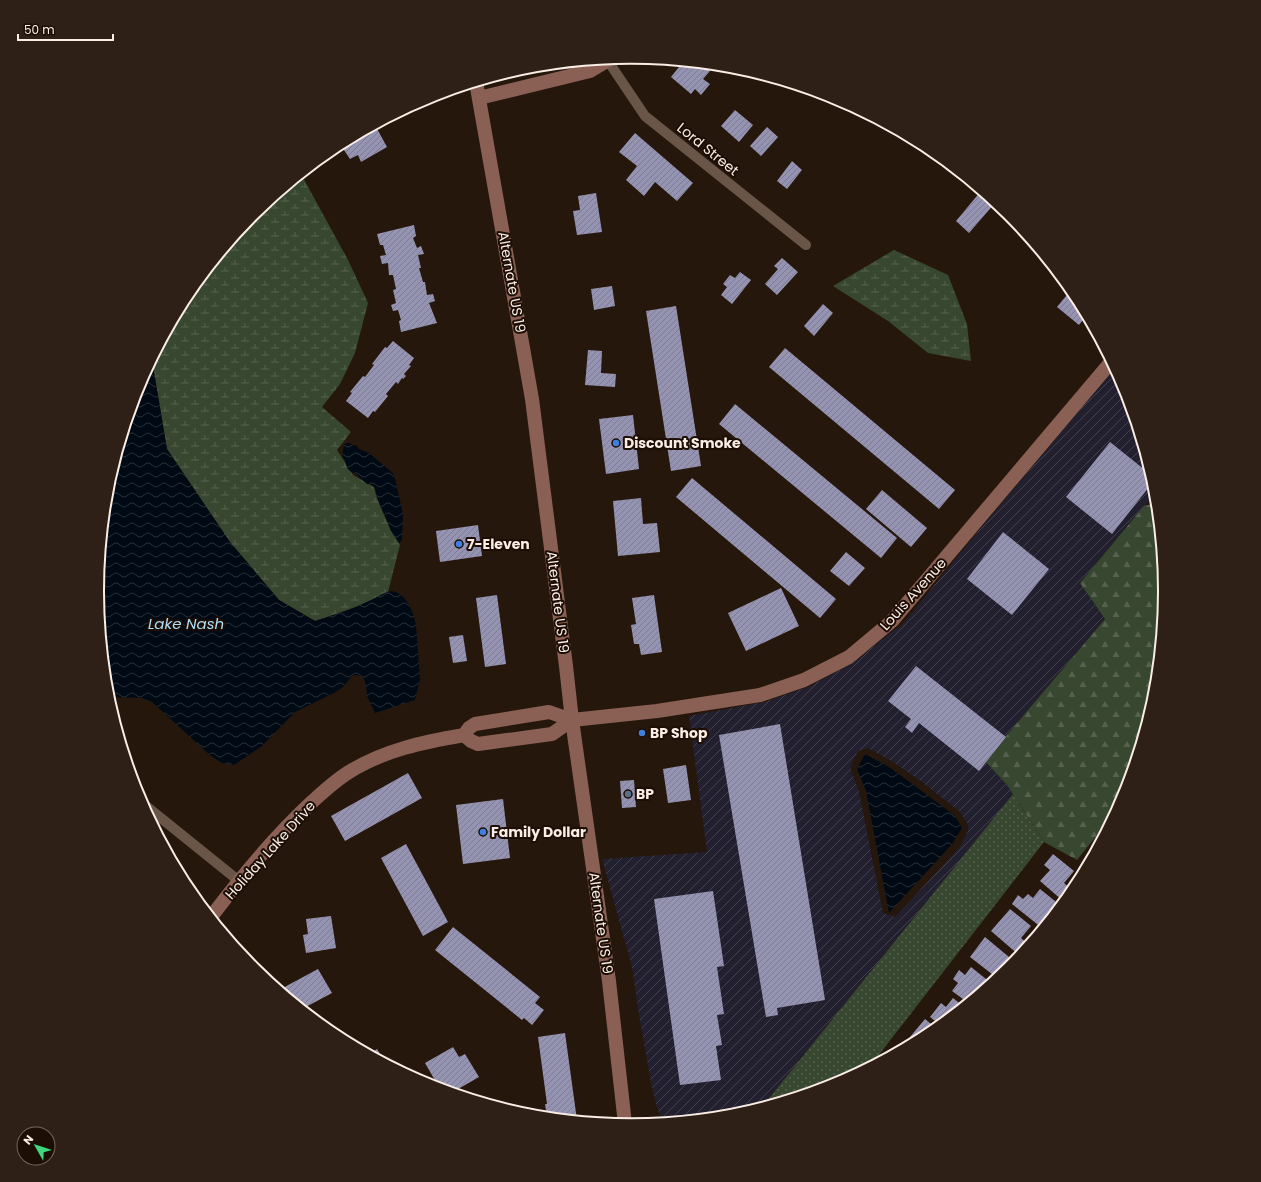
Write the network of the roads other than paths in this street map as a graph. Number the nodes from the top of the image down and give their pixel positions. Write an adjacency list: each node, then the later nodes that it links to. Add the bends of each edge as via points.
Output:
1 (601, 65): 4 (street, via 590,72)
2 (612, 65): 5 (street, Lord Street, via 645,116)
3 (477, 87): 4 (street, Alternate US 19)
4 (479, 98): 7 (street, Alternate US 19, via 532,399)
5 (806, 245)
6 (1107, 367): 7 (street, Louis Avenue, via 892,622 849,657 804,680 760,695 657,711)
7 (572, 720): 8 (street, Holiday Lake Drive, via 549,712 475,724); 8 (street, via 552,734 478,744); 12 (street, Alternate US 19, via 609,981)
8 (464, 735): 10 (street, Holiday Lake Drive, via 406,746 348,772 295,818)
9 (152, 811): 10 (street)
10 (239, 881): 11 (street, Holiday Lake Drive)
11 (214, 914)
12 (624, 1118)

